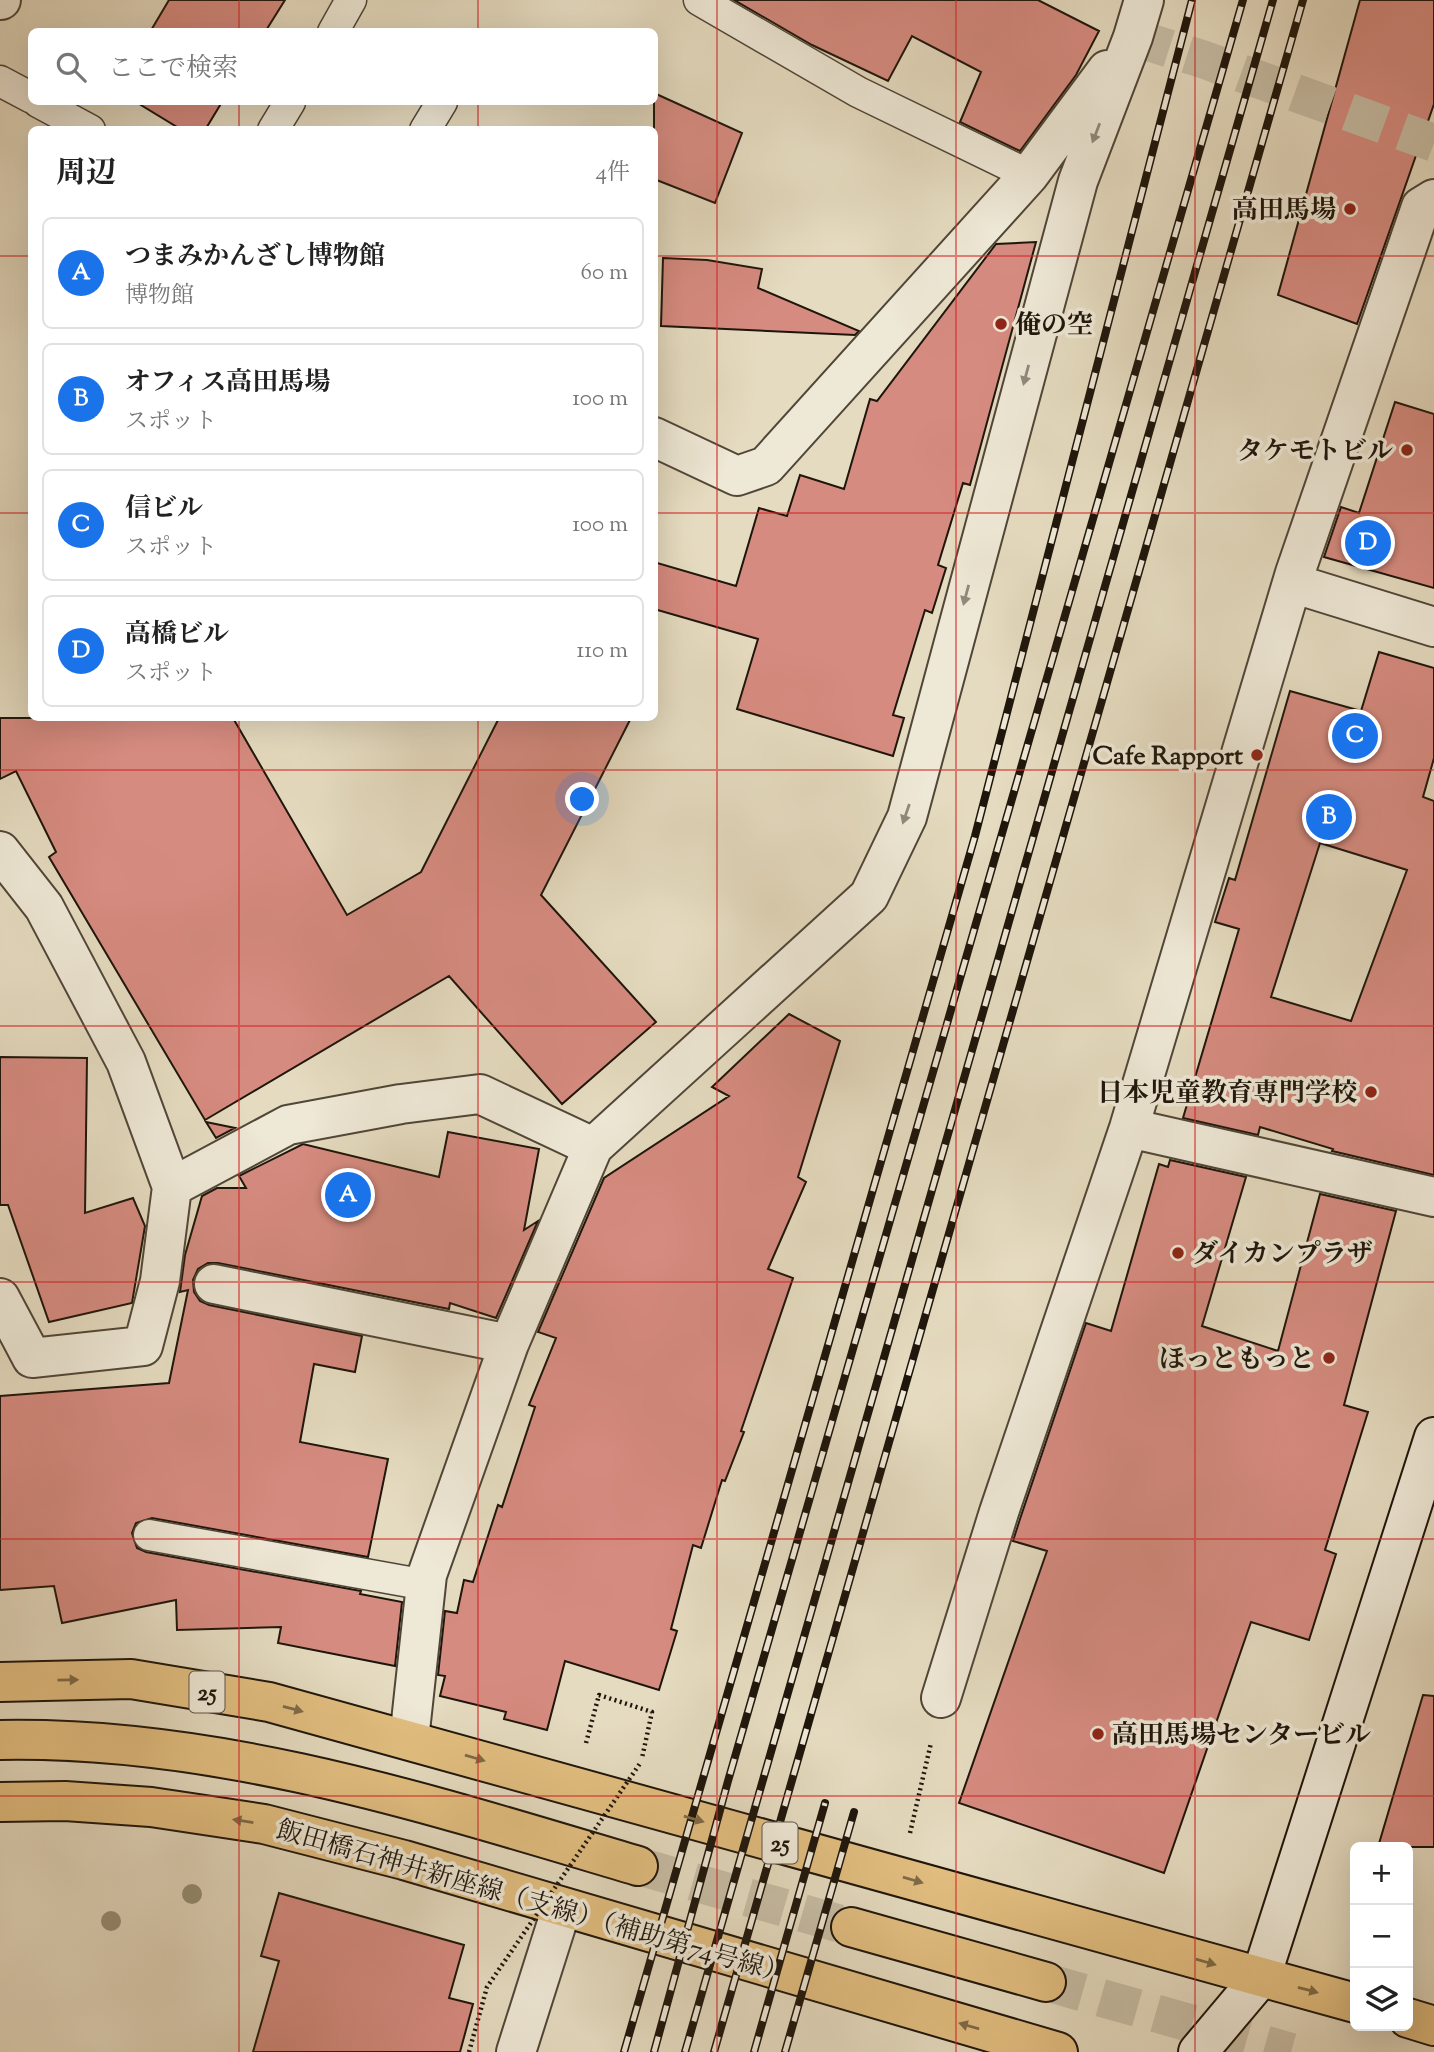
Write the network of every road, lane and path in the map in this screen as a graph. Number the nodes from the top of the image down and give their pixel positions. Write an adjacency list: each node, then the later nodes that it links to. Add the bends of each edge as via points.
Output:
1 (351, 0): 4 (lane)
2 (699, 0): 14 (lane, via 858,92)
3 (1144, 0): 5 (street)
4 (335, 28)
5 (1126, 58): 14 (street, via 1108,68); 21 (street, one-way to 21, via 1078,181 907,817 869,895)
6 (0, 81): 7 (lane)
7 (28, 96)
8 (44, 105): 11 (lane)
9 (288, 105): 12 (lane)
10 (440, 105): 13 (lane)
11 (83, 126)
12 (275, 126)
13 (427, 126)
14 (1029, 175): 16 (street, via 766,466 737,476)
15 (1434, 198): 17 (street, via 1421,207)
16 (658, 439)
17 (1292, 583): 18 (street); 20 (street)
18 (1434, 627)
19 (0, 851): 22 (street, via 44,907 126,1062)
20 (1129, 1128): 23 (street); 31 (street)
21 (593, 1147): 22 (street, via 480,1094 288,1125); 26 (street)
22 (172, 1187): 25 (street, via 160,1281 142,1346 32,1358)
23 (1434, 1197)
24 (214, 1284): 26 (street)
25 (0, 1298)
26 (509, 1344): 29 (street)
27 (1434, 1437): 40 (street)
28 (149, 1535): 29 (lane)
29 (426, 1585): 33 (street)
30 (0, 1682): 33 (main road, 25, one-way to 33, via 131,1679 269,1702)
31 (941, 1698): 36 (path)
32 (0, 1740): 37 (main road, 25, via 122,1743 276,1766 409,1798)
33 (409, 1740): 40 (main road, 25, one-way to 40)
34 (583, 1754): 45 (path, bridge, via 598,1695 652,1712 641,1762 487,1987)
35 (0, 1802): 38 (main road, 飯田橋石神井新座線（支線）（補助第74号線）, one-way to 35, via 264,1824 151,1807)
36 (907, 1847)
37 (638, 1866)
38 (562, 1907): 46 (street); 47 (main road, 飯田橋石神井新座線（支線）（補助第74号線）, one-way to 38)
39 (851, 1927): 41 (main road)
40 (1261, 1977): 42 (main road, 25, one-way to 42); 48 (street)
41 (1046, 1982)
42 (1350, 2002)
43 (1413, 2020): 44 (main road)
44 (1434, 2026)
45 (469, 2052)
46 (516, 2052)
47 (1058, 2052)
48 (1198, 2052)

